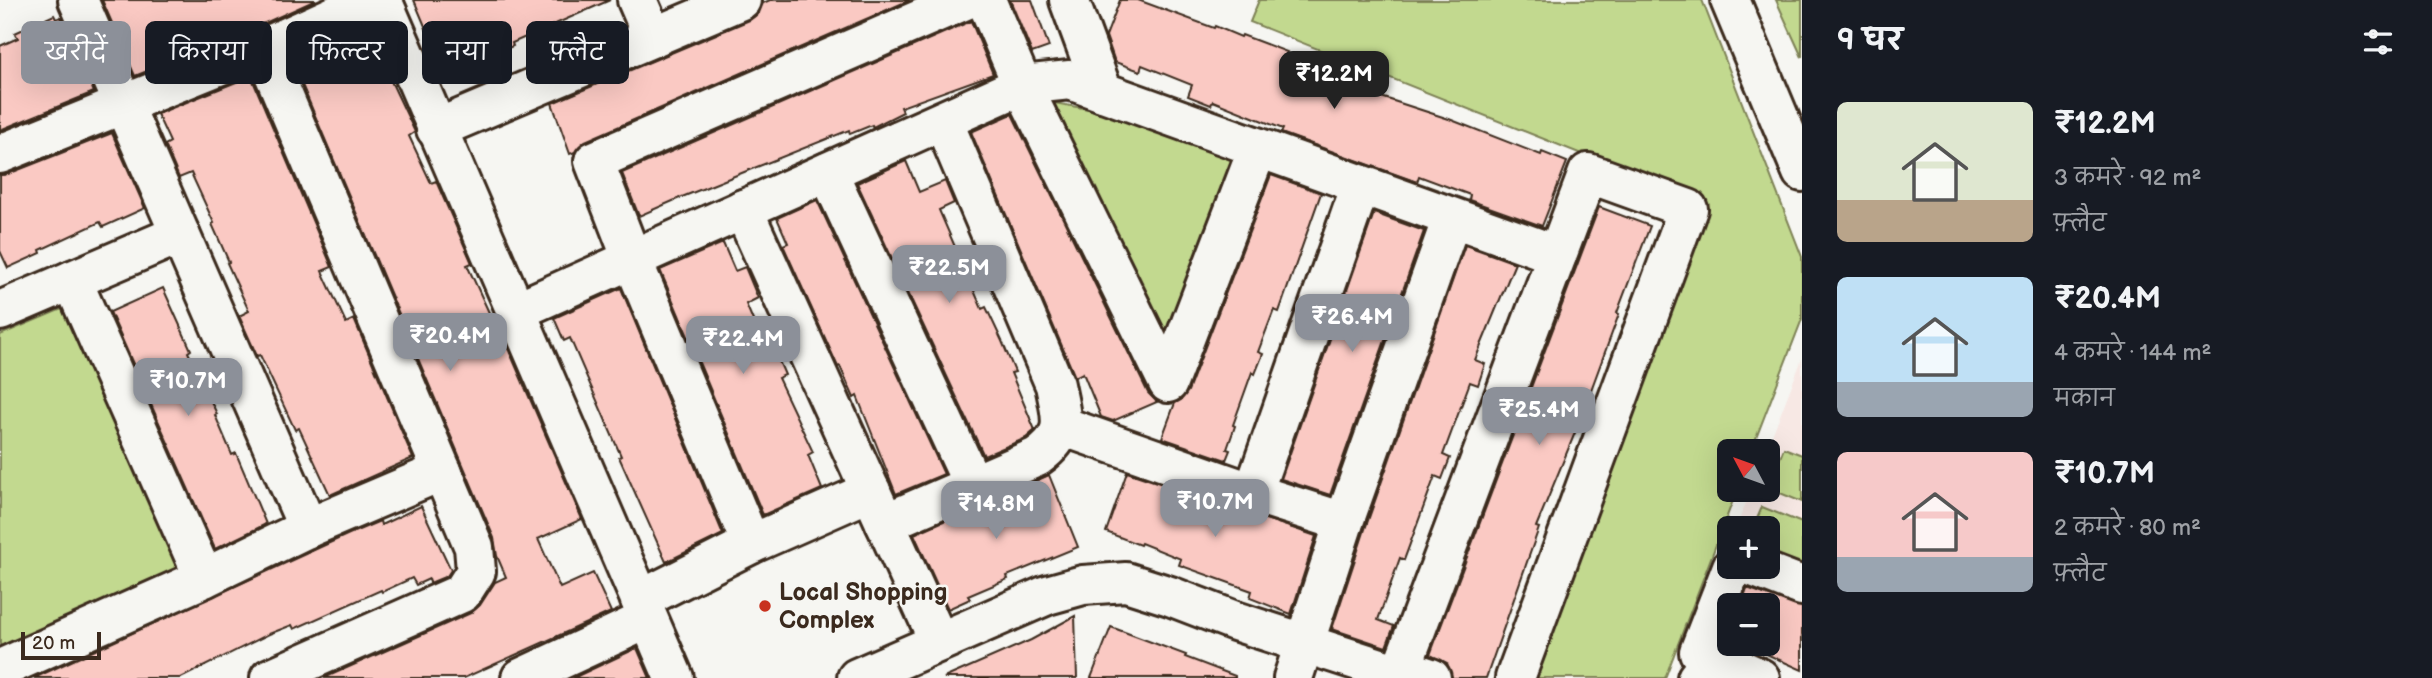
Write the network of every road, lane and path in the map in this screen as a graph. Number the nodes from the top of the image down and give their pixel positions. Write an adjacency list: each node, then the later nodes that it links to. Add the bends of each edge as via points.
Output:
1 (78, 0): 16 (street)
2 (369, 0): 11 (street)
3 (382, 0): 18 (street)
4 (637, 0): 10 (street)
5 (741, 0): 10 (street)
6 (965, 0): 28 (street, via 594,161)
7 (986, 0): 14 (street)
8 (1069, 0): 15 (street)
9 (1730, 0): 22 (street)
10 (653, 37): 18 (street)
11 (272, 44)
12 (272, 69): 33 (street)
13 (173, 84): 16 (street)
14 (1022, 85): 15 (street, via 1070,80); 17 (street); 19 (street, via 1168,383)
15 (1103, 92): 19 (street)
16 (123, 104): 20 (street); 26 (street)
17 (943, 121): 21 (street); 32 (street, via 1055,385)
18 (436, 130): 31 (street)
19 (1258, 148): 23 (street)
20 (0, 153)
21 (828, 172): 24 (street); 34 (street)
22 (1802, 172)
23 (1361, 185): 25 (street); 35 (street)
24 (743, 209): 28 (street); 36 (street)
25 (1452, 218): 27 (street); 37 (street)
26 (180, 234): 29 (street); 38 (street)
27 (1557, 255): 49 (street); 54 (street, via 1588,173 1688,209)
28 (632, 259): 31 (street); 39 (street)
29 (72, 280): 30 (street); 41 (street)
30 (0, 311)
31 (516, 311): 44 (street)
32 (1062, 426): 34 (street, via 1053,445 1037,457); 35 (street)
33 (442, 471): 38 (street); 50 (street, via 474,547 476,571 462,593)
34 (973, 485): 36 (street)
35 (1253, 494): 37 (street)
36 (878, 507): 39 (street); 45 (street)
37 (1344, 522): 46 (street)
38 (308, 528): 41 (street)
39 (751, 544): 44 (street)
40 (1780, 577): 43 (street)
41 (204, 578): 48 (street)
42 (1728, 579): 47 (street)
43 (1802, 586)
44 (644, 609): 51 (street); 52 (street)
45 (939, 642): 46 (street, via 1046,595 1083,585 1126,582); 53 (street)
46 (1299, 661): 49 (street)
47 (1698, 665): 55 (street, via 1720,660)
48 (0, 669)
49 (1407, 674)
50 (270, 678)
51 (521, 678)
52 (674, 678)
53 (857, 678)
54 (1515, 678)
55 (1760, 678)

